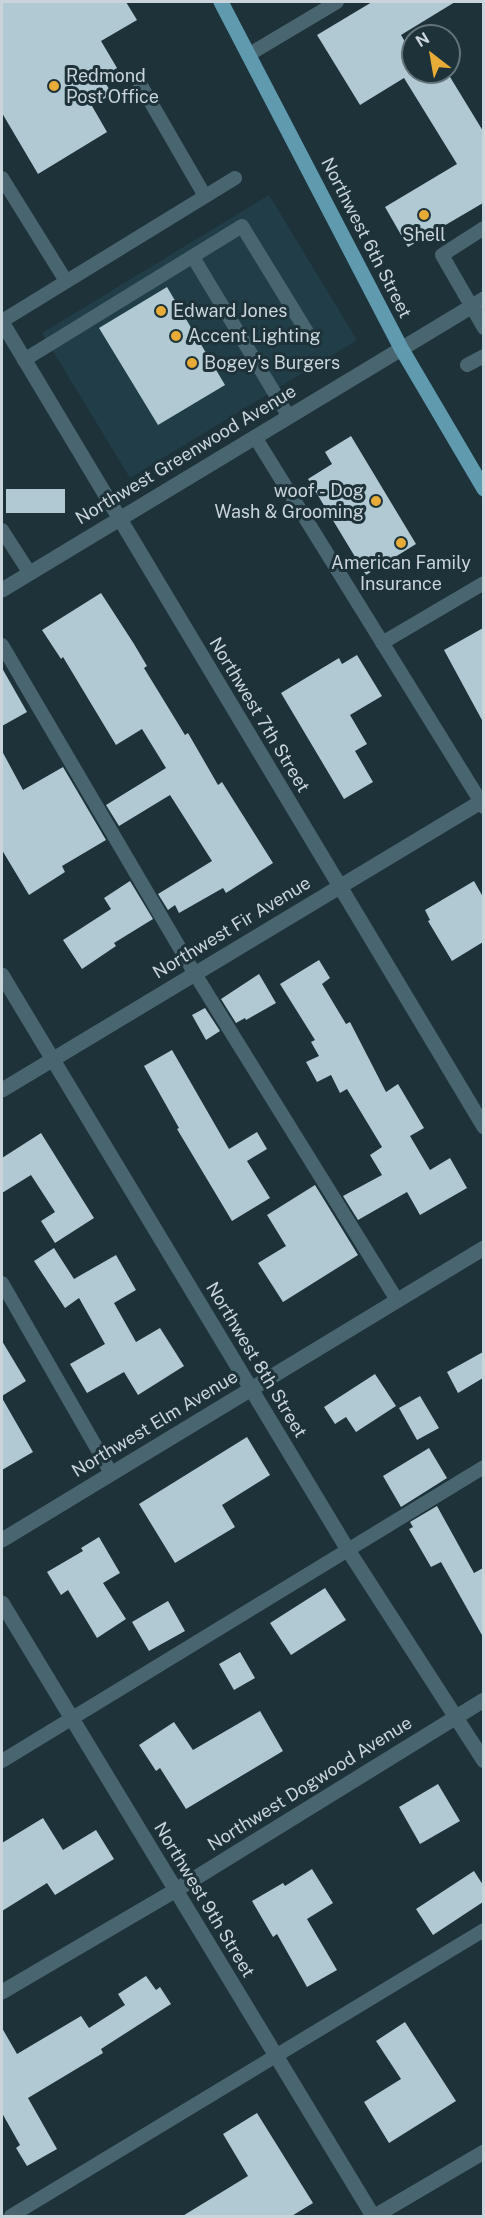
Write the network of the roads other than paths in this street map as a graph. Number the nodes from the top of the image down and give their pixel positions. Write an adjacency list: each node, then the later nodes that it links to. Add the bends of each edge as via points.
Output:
1 (221, 2): 3 (main road, Northwest 6th Street)
2 (337, 2): 3 (lane)
3 (248, 55): 15 (main road, Northwest 6th Street)
4 (139, 82): 7 (lane)
5 (2, 178): 10 (lane)
6 (235, 178): 7 (lane)
7 (205, 196): 10 (lane)
8 (483, 228): 11 (lane, via 442,255)
9 (193, 257): 14 (lane, via 242,226); 17 (lane); 19 (lane)
10 (66, 282): 12 (lane)
11 (477, 303): 13 (lane); 15 (street, Northwest Greenwood Avenue)
12 (2, 322): 17 (street, Northwest 7th Street)
13 (483, 328)
14 (307, 332)
15 (401, 348): 19 (street, Northwest Greenwood Avenue); 21 (main road, Northwest 6th Street)
16 (483, 356): 18 (lane)
17 (24, 360): 22 (street, Northwest 7th Street)
18 (467, 365)
19 (288, 417): 20 (street, Northwest Greenwood Avenue)
20 (255, 437): 22 (street, Northwest Greenwood Avenue); 27 (lane)
21 (483, 489)
22 (119, 519): 24 (street, Northwest Greenwood Avenue); 30 (street, Northwest 7th Street)
23 (2, 530): 24 (lane)
24 (29, 572): 26 (street, Northwest Greenwood Avenue)
25 (483, 583): 27 (lane)
26 (2, 590)
27 (382, 643): 29 (lane)
28 (2, 645): 31 (lane)
29 (482, 803): 30 (street, Northwest Fir Avenue)
30 (339, 887): 31 (street, Northwest Fir Avenue); 35 (street, Northwest 7th Street)
31 (195, 974): 33 (street, Northwest Fir Avenue); 38 (lane)
32 (2, 975): 33 (street, Northwest 8th Street)
33 (52, 1060): 34 (street, Northwest Fir Avenue); 39 (street, Northwest 8th Street)
34 (2, 1090)
35 (483, 1127)
36 (483, 1248): 38 (street, Northwest Elm Avenue)
37 (2, 1283): 41 (lane)
38 (397, 1300): 39 (street, Northwest Elm Avenue)
39 (250, 1389): 41 (street, Northwest Elm Avenue); 43 (street, Northwest 8th Street)
40 (483, 1467): 43 (lane)
41 (111, 1473): 42 (street, Northwest Elm Avenue)
42 (2, 1540)
43 (348, 1550): 46 (street, Northwest 8th Street); 47 (lane)
44 (2, 1603): 47 (street, Northwest 9th Street)
45 (483, 1700): 46 (street, Northwest Dogwood Avenue)
46 (456, 1716): 49 (street, Northwest 8th Street); 50 (street, Northwest Dogwood Avenue)
47 (71, 1719): 48 (lane); 50 (street, Northwest 9th Street)
48 (2, 1761)
49 (483, 1761)
50 (176, 1890): 52 (street, Northwest Dogwood Avenue); 53 (street, Northwest 9th Street)
51 (483, 1930): 53 (lane)
52 (2, 1992)
53 (275, 2055): 55 (lane); 56 (street, Northwest 9th Street)
54 (483, 2152): 56 (street)
55 (10, 2217)
56 (374, 2217)

